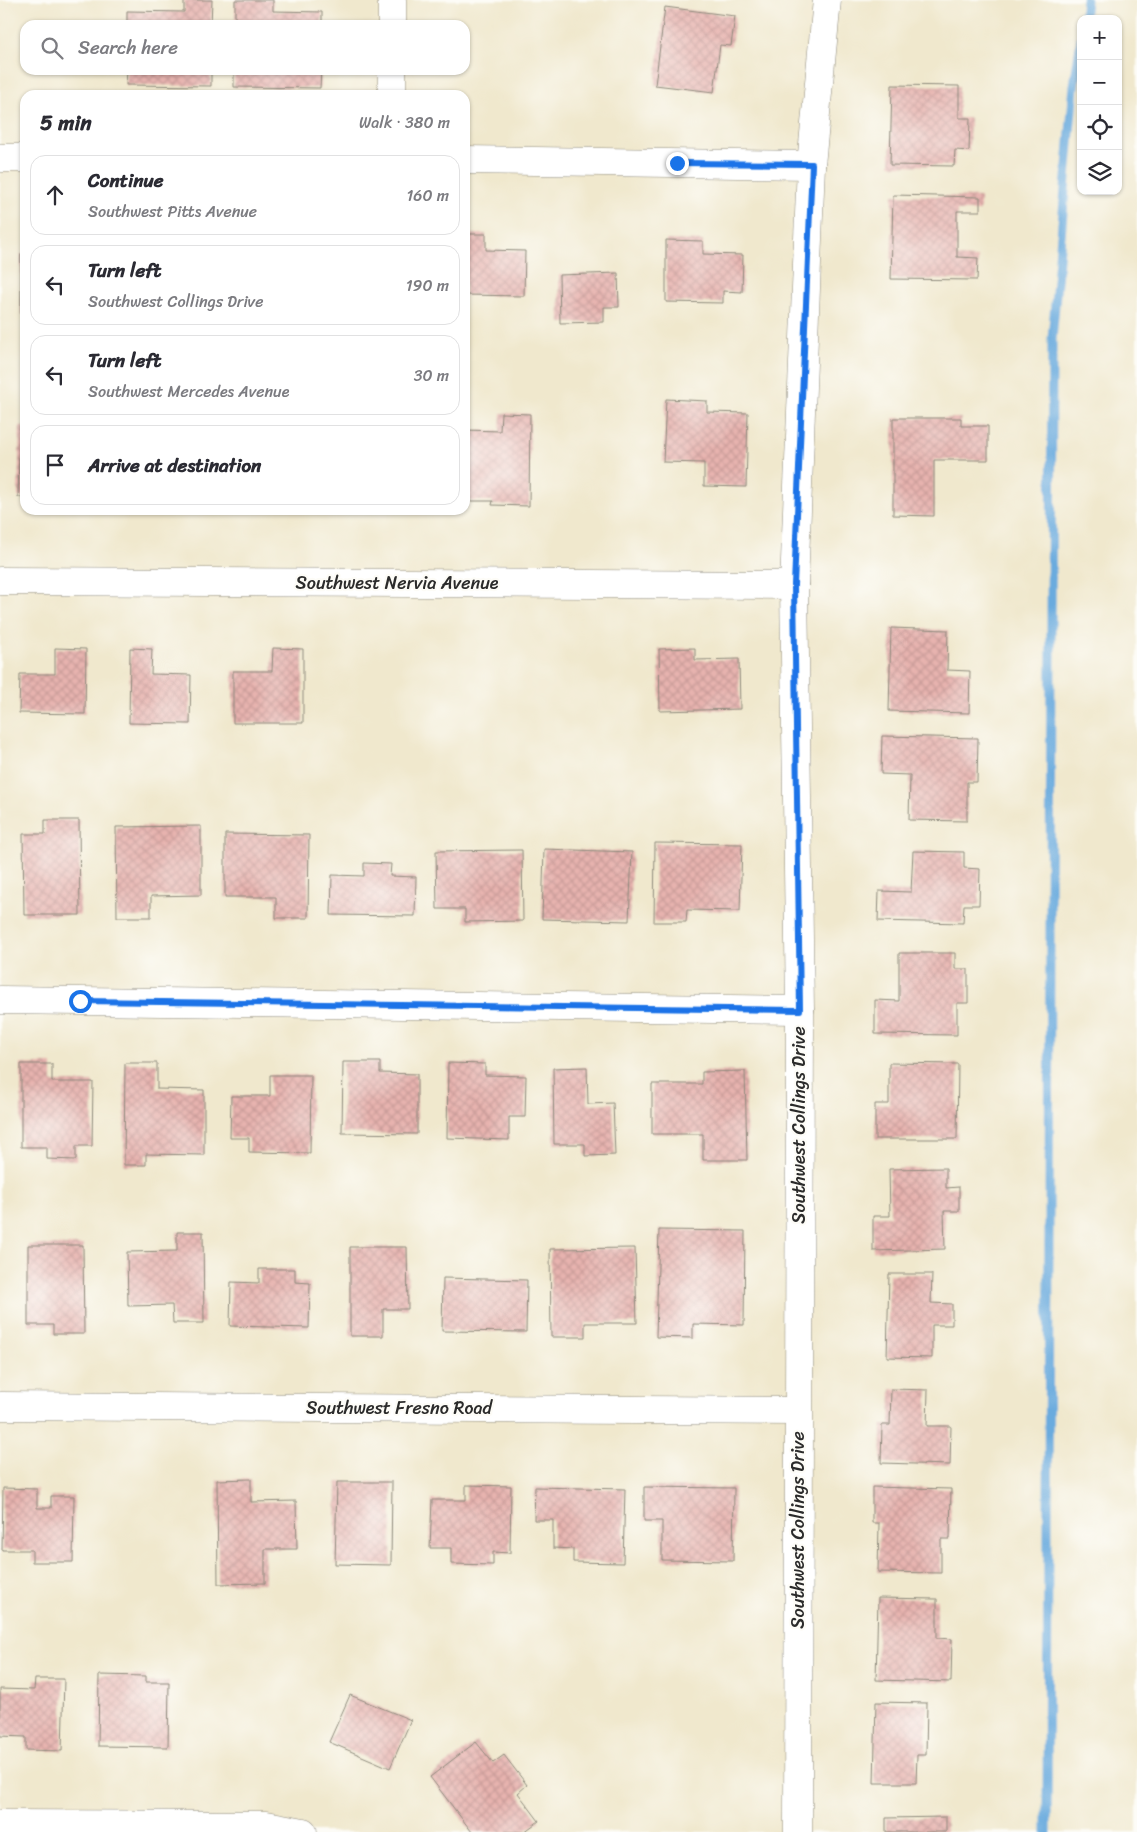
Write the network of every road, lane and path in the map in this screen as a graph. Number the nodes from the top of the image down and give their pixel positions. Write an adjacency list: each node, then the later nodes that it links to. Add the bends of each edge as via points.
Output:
1 (392, 0): 3 (street)
2 (826, 0): 9 (street, Southwest Collings Drive)
3 (392, 20)
4 (392, 75): 5 (street)
5 (392, 90)
6 (0, 158): 7 (street)
7 (20, 158)
8 (470, 160): 9 (street)
9 (812, 164): 11 (street, Southwest Collings Drive)
10 (0, 582): 11 (street, Southwest Nervia Avenue)
11 (794, 585): 13 (street, Southwest Collings Drive)
12 (0, 1000): 13 (street)
13 (800, 1010): 15 (street, Southwest Collings Drive)
14 (0, 1406): 15 (street, Southwest Fresno Road)
15 (798, 1411): 18 (street, Southwest Collings Drive)
16 (0, 1824): 17 (street, via 266,1825)
17 (303, 1832)
18 (798, 1832)

